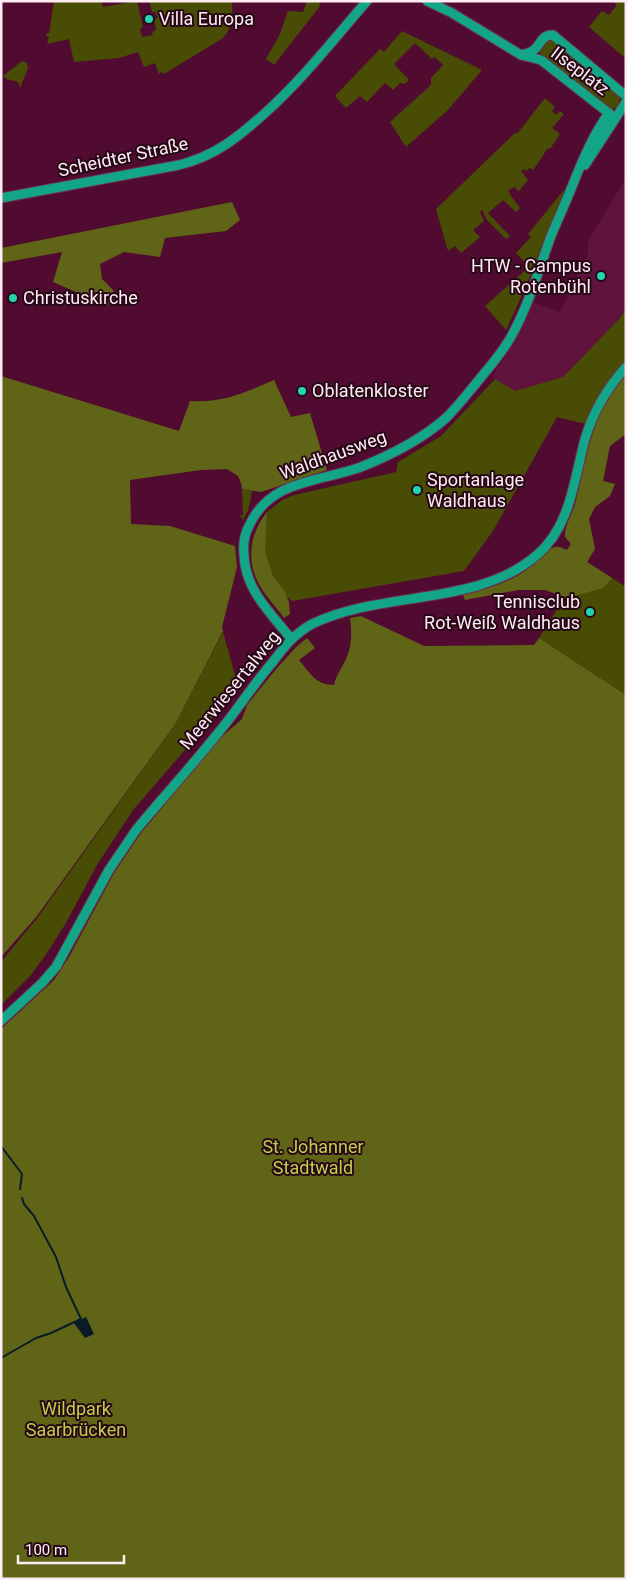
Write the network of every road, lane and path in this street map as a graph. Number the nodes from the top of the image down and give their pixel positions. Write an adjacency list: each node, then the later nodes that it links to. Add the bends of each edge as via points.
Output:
1 (367, 1): 7 (main road, Scheidter Straße, via 295,85 246,130 218,150 179,164)
2 (427, 1): 3 (main road, Ilseplatz, via 521,55)
3 (534, 54): 4 (main road, Ilseplatz, via 545,37 553,35); 6 (main road, Ilseplatz)
4 (626, 96)
5 (626, 102): 6 (main road, Ilseplatz)
6 (612, 116): 9 (main road, Waldhausweg, via 562,207 512,336 447,417 416,440 383,457 350,471 277,492 257,512 246,533 245,571 256,595)
7 (1, 198)
8 (626, 367): 9 (main road, Meerwiesertalweg, via 597,409 585,439 566,512 554,537 538,554 512,573 486,584 344,612 311,625)
9 (291, 638): 10 (main road, Meerwiesertalweg, via 233,714 136,830 109,870 56,967)
10 (1, 1021)

